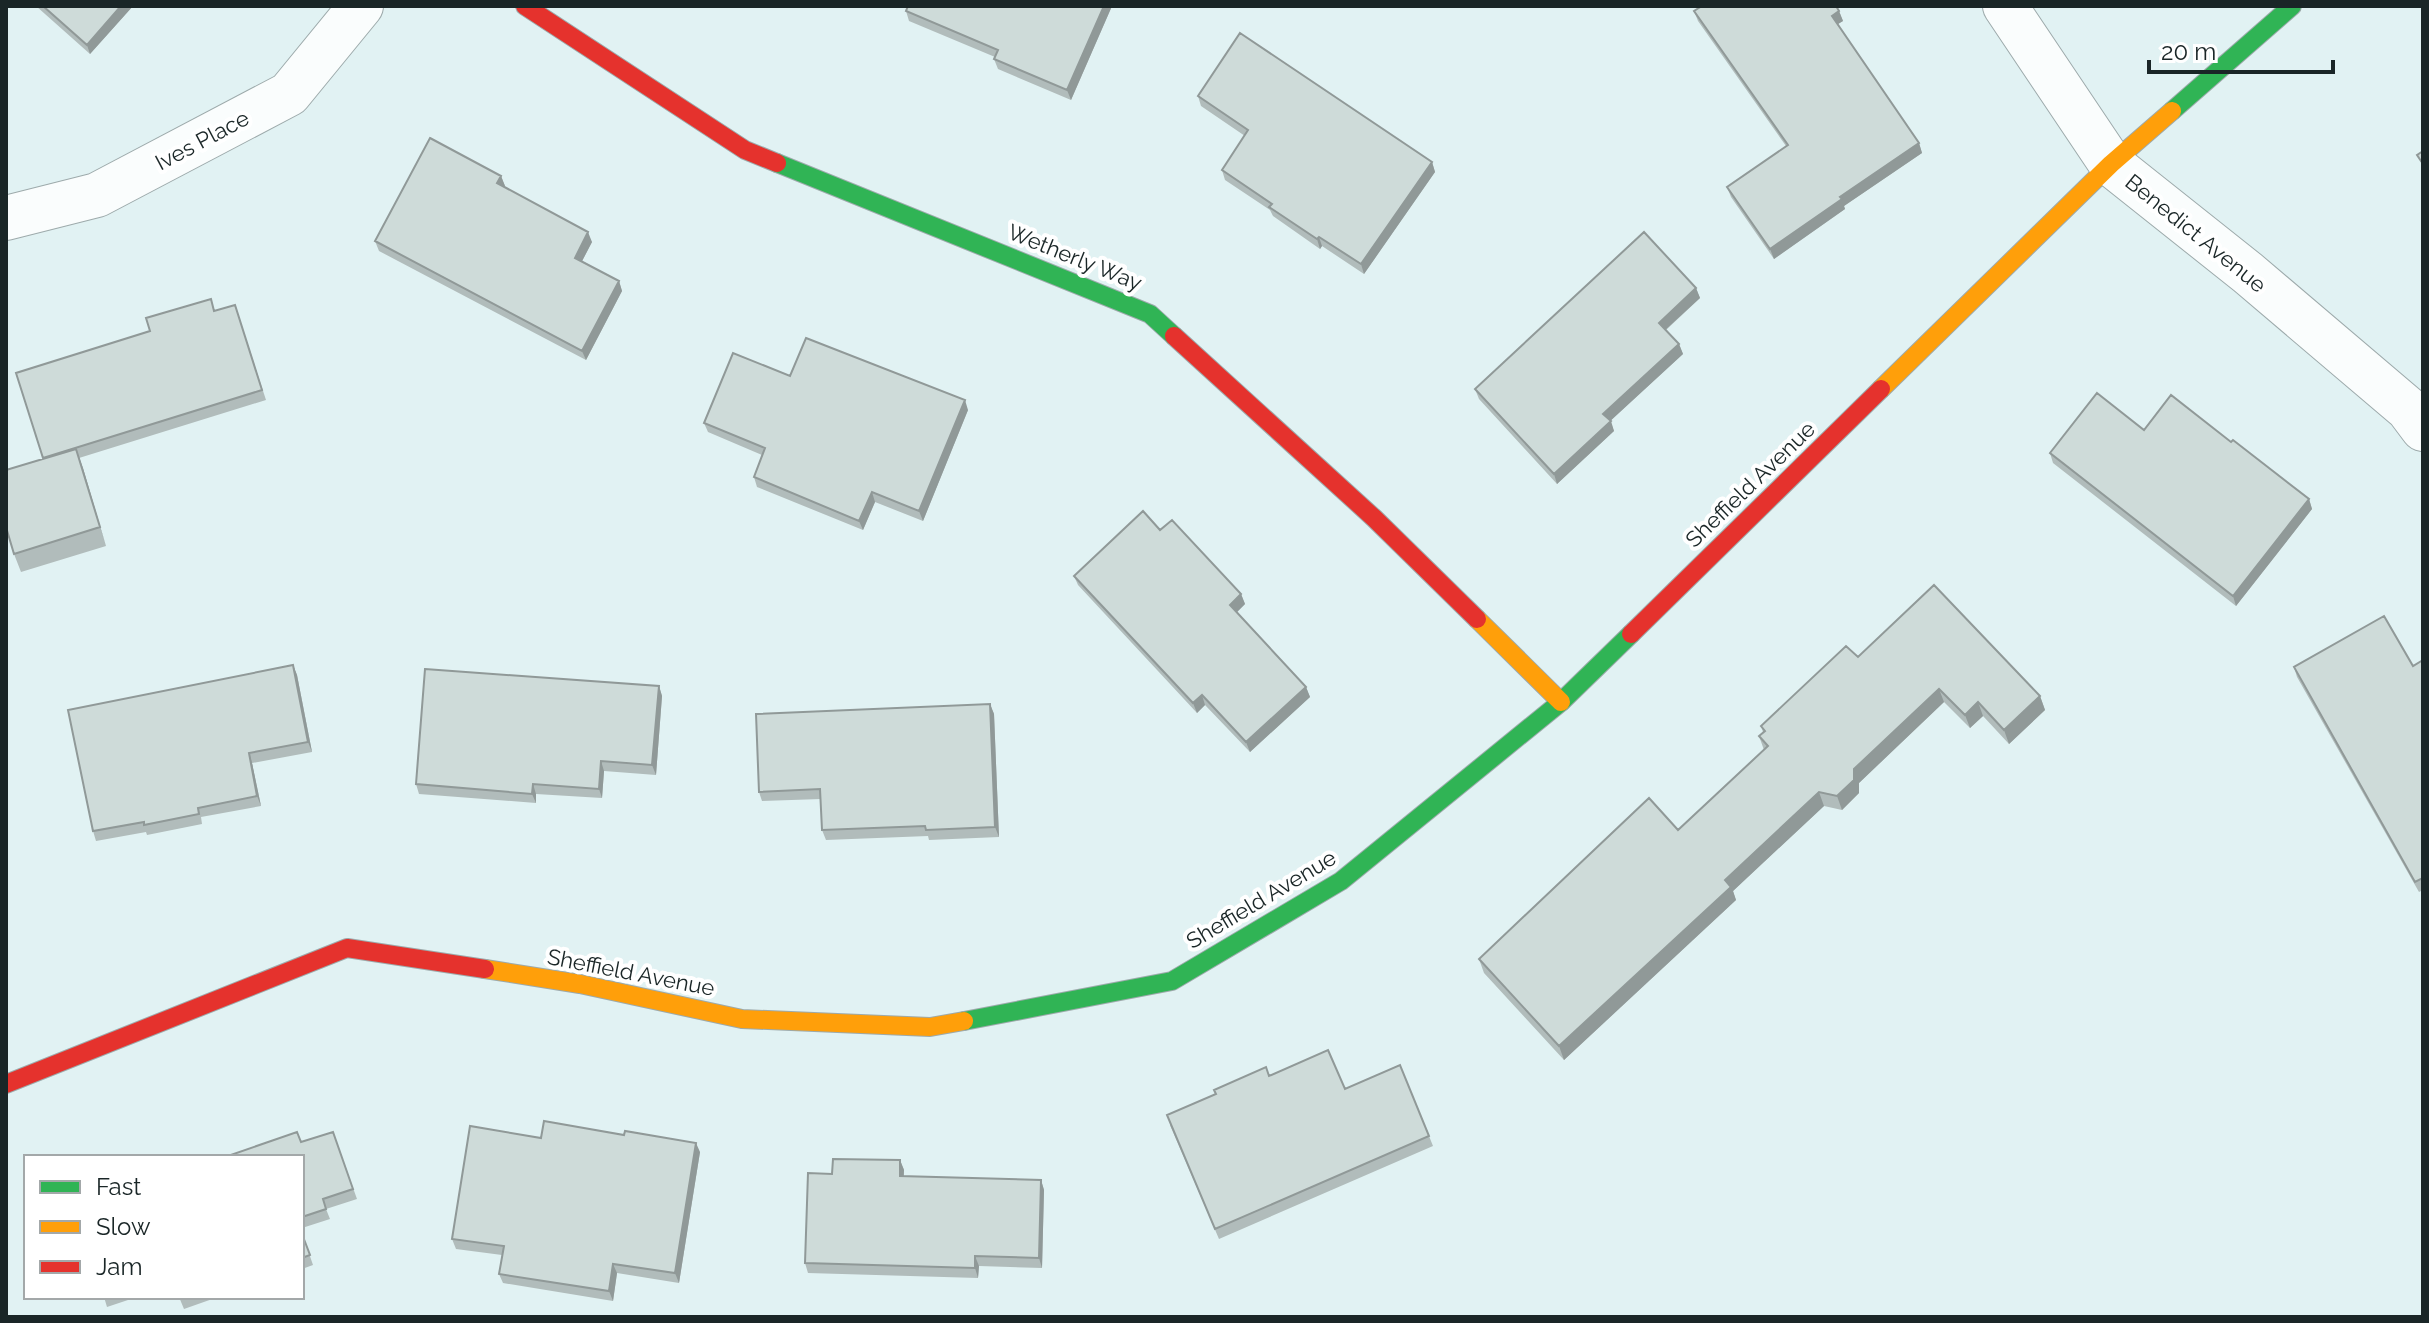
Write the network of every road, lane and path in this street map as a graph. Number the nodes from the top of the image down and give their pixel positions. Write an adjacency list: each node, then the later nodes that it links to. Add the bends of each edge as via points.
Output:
1 (361, 6): 6 (street, Ives Place, via 289,94 97,195)
2 (525, 6): 8 (street, Wetherly Way, via 745,150 1150,314 1374,518)
3 (2005, 6): 5 (street, Benedict Avenue)
4 (2292, 6): 5 (street, Sheffield Avenue)
5 (2111, 164): 7 (street, Benedict Avenue, via 2248,273 2408,409); 8 (street, Sheffield Avenue)
6 (6, 218)
7 (2423, 429)
8 (1561, 702): 9 (street, Sheffield Avenue, via 1341,881 1172,981 930,1027 742,1019 580,984 347,948)
9 (6, 1084)

